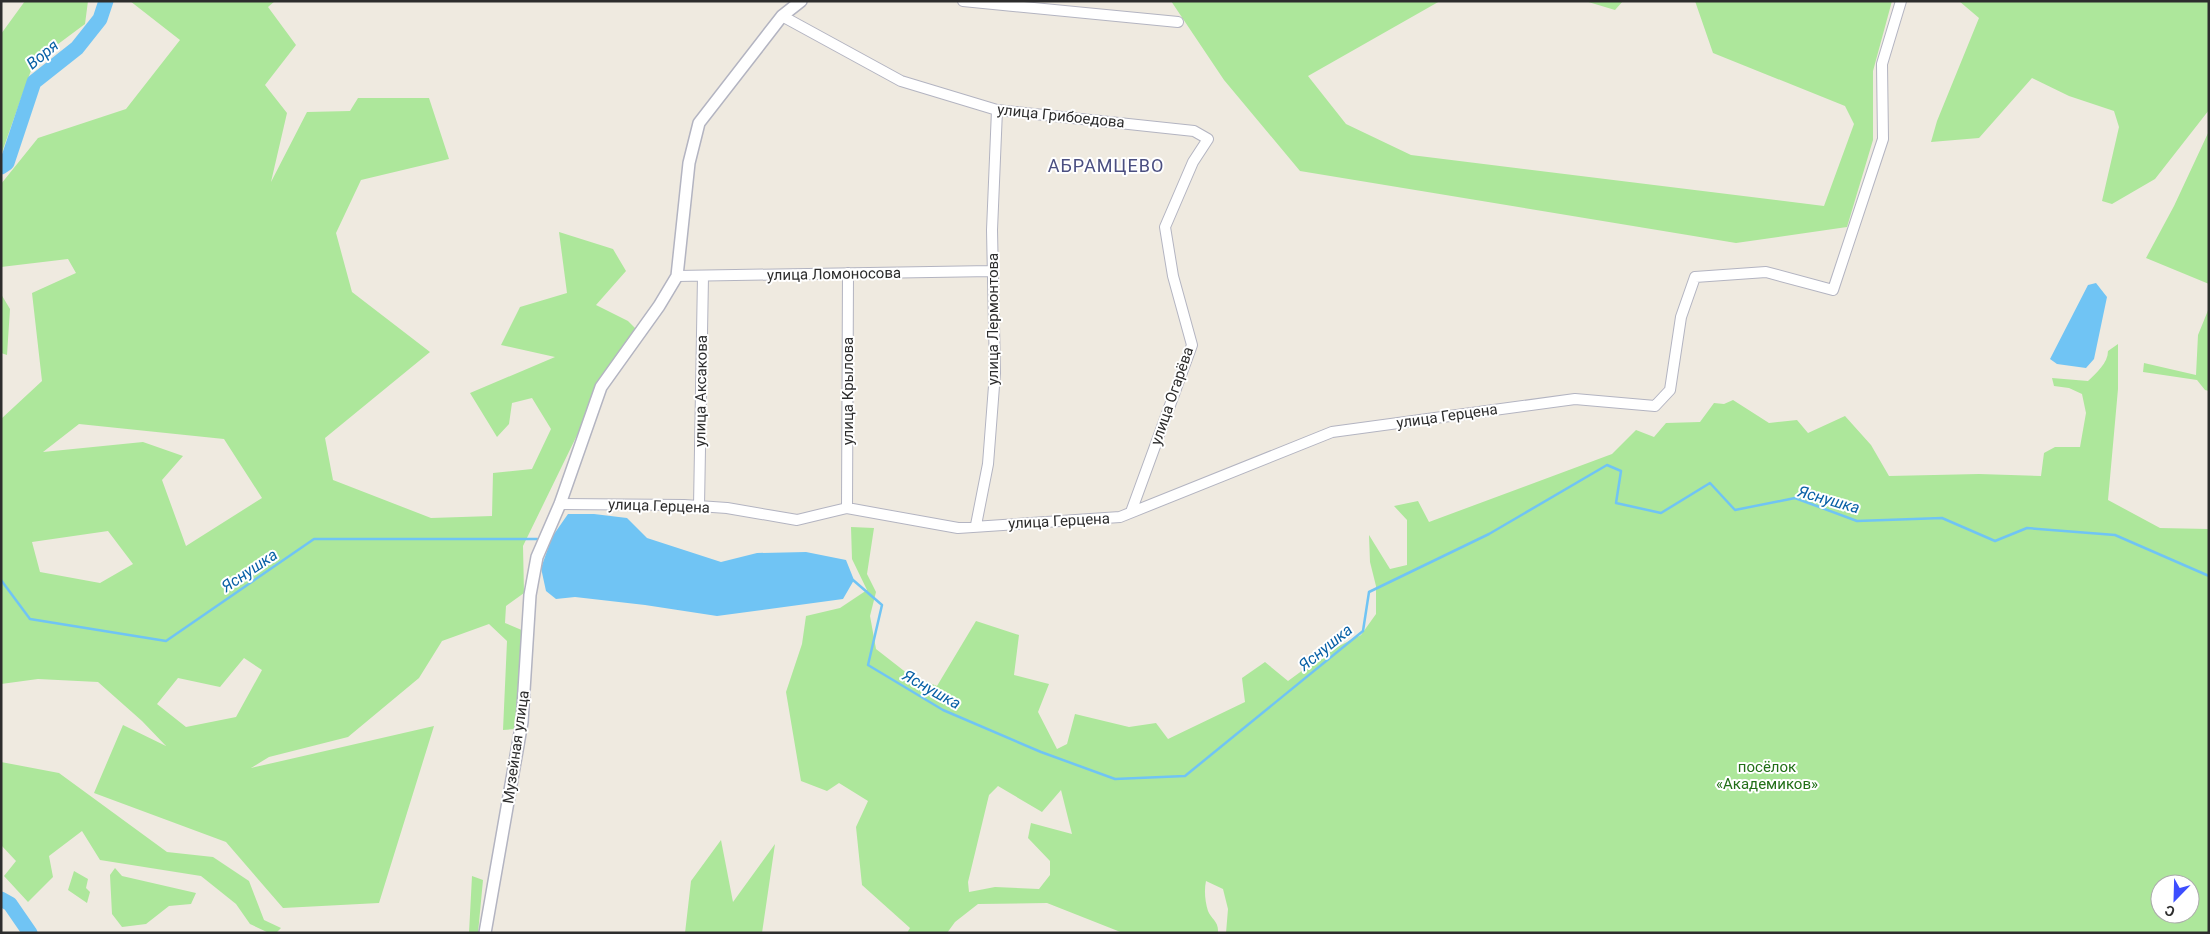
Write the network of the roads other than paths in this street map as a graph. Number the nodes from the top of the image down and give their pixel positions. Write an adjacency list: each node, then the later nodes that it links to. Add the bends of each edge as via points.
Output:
1 (801, 1): 4 (street)
2 (963, 1): 5 (street)
3 (1901, 1): 15 (street, улица Герцена, via 1882,64 1883,139 1832,290 1766,272 1695,277 1680,317 1670,390 1655,406 1575,399 1332,432)
4 (782, 16): 6 (street, улица Грибоедова, via 901,82); 10 (street, via 699,123 689,163)
5 (1178, 22)
6 (997, 110): 7 (street, улица Грибоедова, via 1194,131); 8 (street, улица Лермонтова)
7 (1208, 139): 15 (street, улица Огарёва, via 1193,162 1165,227 1173,276 1192,345)
8 (992, 271): 9 (street, улица Ломоносова); 16 (street, улица Лермонтова, via 994,373 988,464)
9 (848, 273): 11 (street, улица Ломоносова); 14 (street, улица Крылова)
10 (677, 276): 11 (street, улица Ломоносова); 12 (street, Музейная улица, via 601,387)
11 (703, 276): 13 (street, улица Аксакова)
12 (560, 504): 13 (street, улица Герцена); 17 (street, Музейная улица, via 537,557 530,595 522,722)
13 (699, 506): 14 (street, улица Герцена, via 797,520)
14 (847, 508): 16 (street, улица Герцена, via 958,528)
15 (1131, 512): 16 (street, улица Герцена, via 1120,517)
16 (976, 525)
17 (485, 933)

